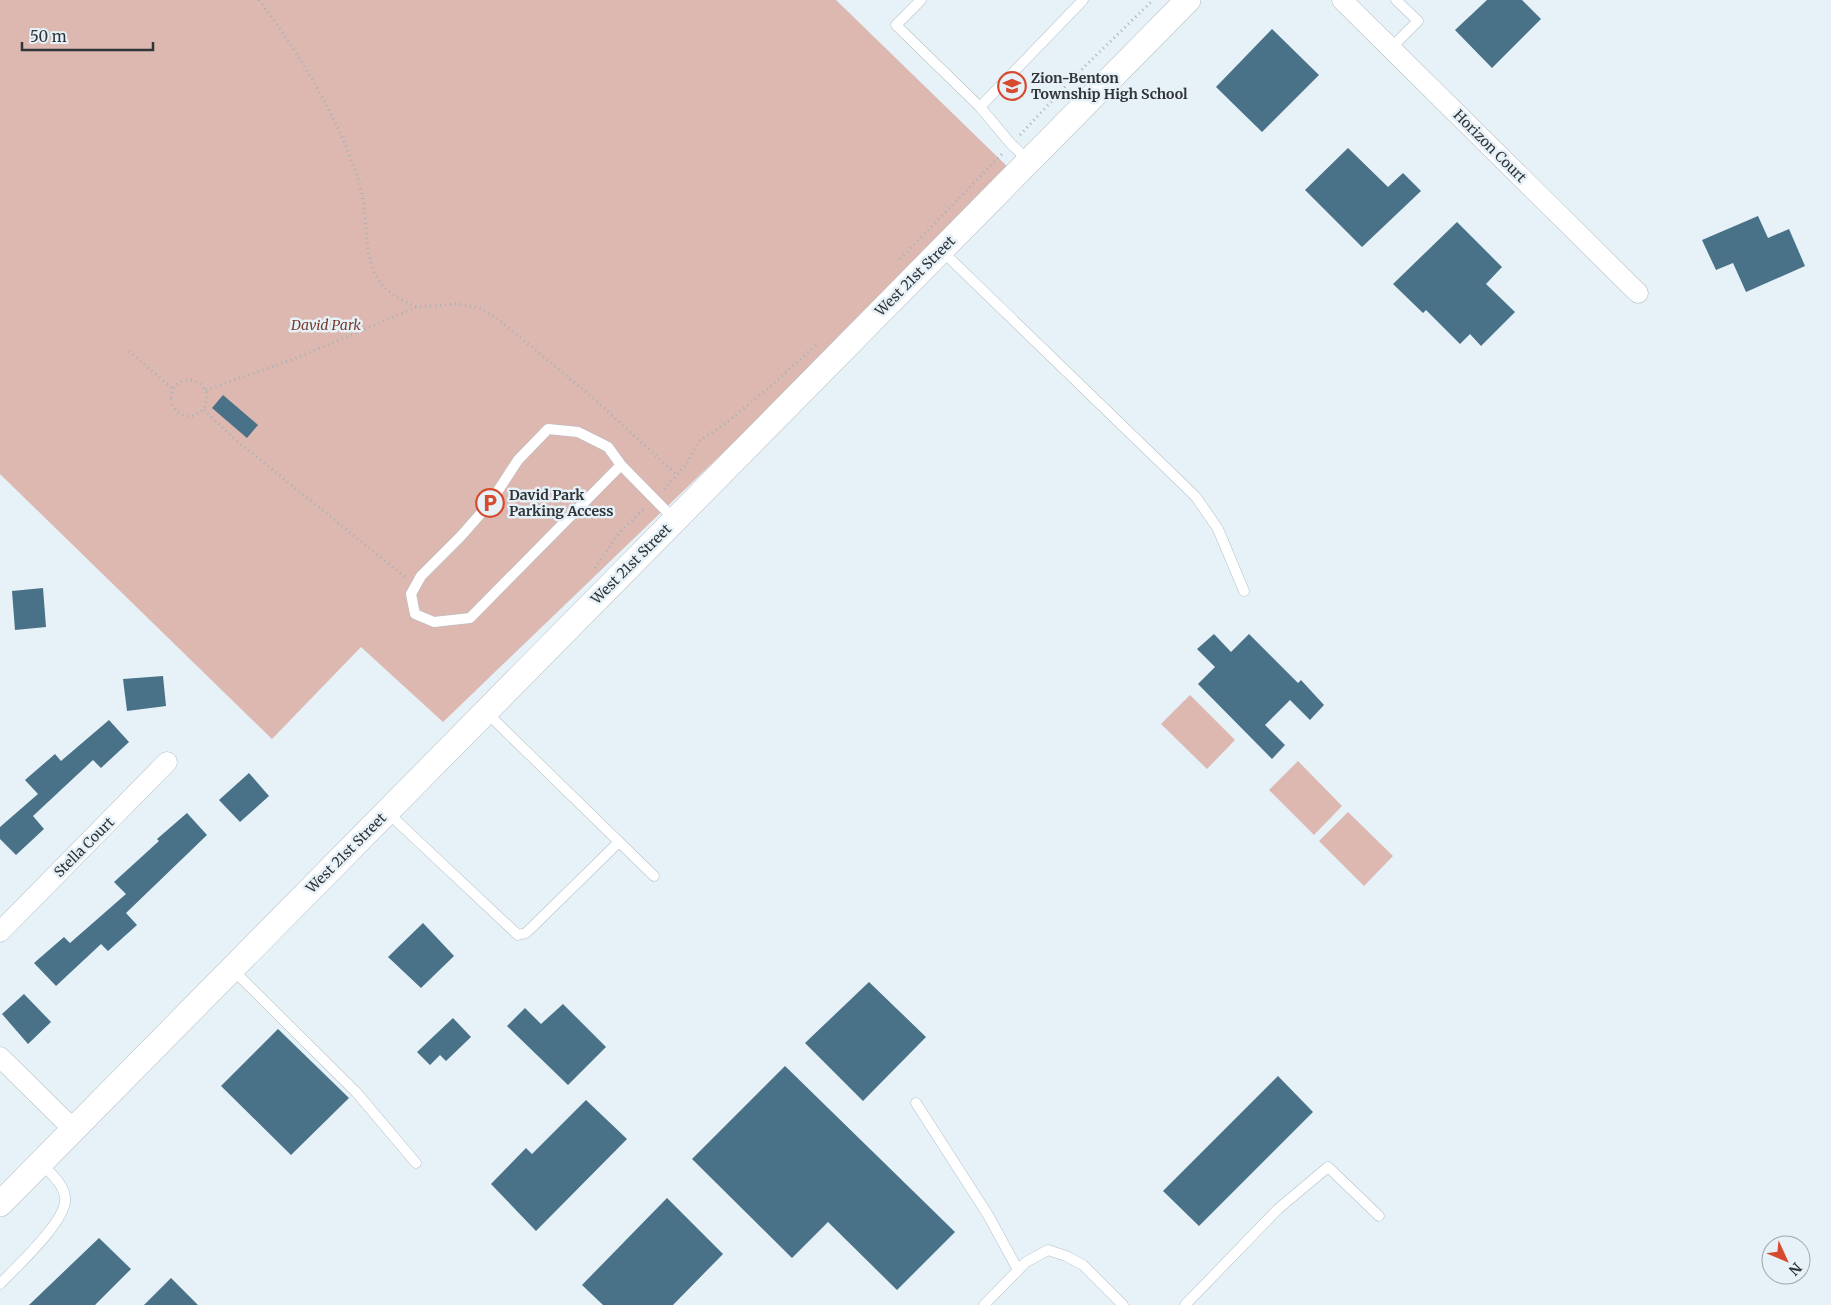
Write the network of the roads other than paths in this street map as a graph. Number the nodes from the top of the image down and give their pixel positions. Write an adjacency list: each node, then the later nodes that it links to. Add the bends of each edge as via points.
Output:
1 (921, 0): 7 (lane, via 896,25)
2 (1083, 0): 7 (lane)
3 (1188, 0): 8 (street, West 21st Street)
4 (1342, 0): 6 (street, Horizon Court)
5 (1396, 0): 6 (lane, via 1418,21)
6 (1391, 48): 10 (street, Horizon Court)
7 (980, 106): 8 (lane)
8 (1029, 161): 9 (street, West 21st Street)
9 (941, 250): 12 (street, West 21st Street); 13 (lane, via 1196,497 1218,529)
10 (1638, 293)
11 (621, 465): 11 (lane, via 608,447 578,432 548,430 518,460 490,504 421,576 411,594 415,614 434,622 470,618); 12 (lane)
12 (674, 520): 14 (street, West 21st Street)
13 (1244, 591)
14 (486, 711): 16 (street, West 21st Street); 17 (lane)
15 (167, 762): 19 (street, Stella Court)
16 (387, 811): 17 (lane, via 518,936 526,933); 20 (street, West 21st Street)
17 (619, 842): 18 (lane)
18 (654, 876)
19 (0, 932)
20 (232, 968): 23 (street, West 21st Street); 25 (lane, via 356,1092)
21 (0, 1057): 23 (street)
22 (916, 1103): 28 (lane, via 988,1215)
23 (73, 1129): 24 (street, West 21st Street)
24 (40, 1162): 26 (street, West 21st Street); 29 (lane, via 61,1185 66,1198 62,1213 49,1232)
25 (416, 1163)
26 (0, 1204)
27 (1379, 1216): 32 (lane, via 1328,1167 1278,1209)
28 (1018, 1270): 30 (lane); 31 (lane, via 1048,1250 1066,1256 1083,1265)
29 (0, 1284)
30 (984, 1305)
31 (1123, 1305)
32 (1185, 1305)

